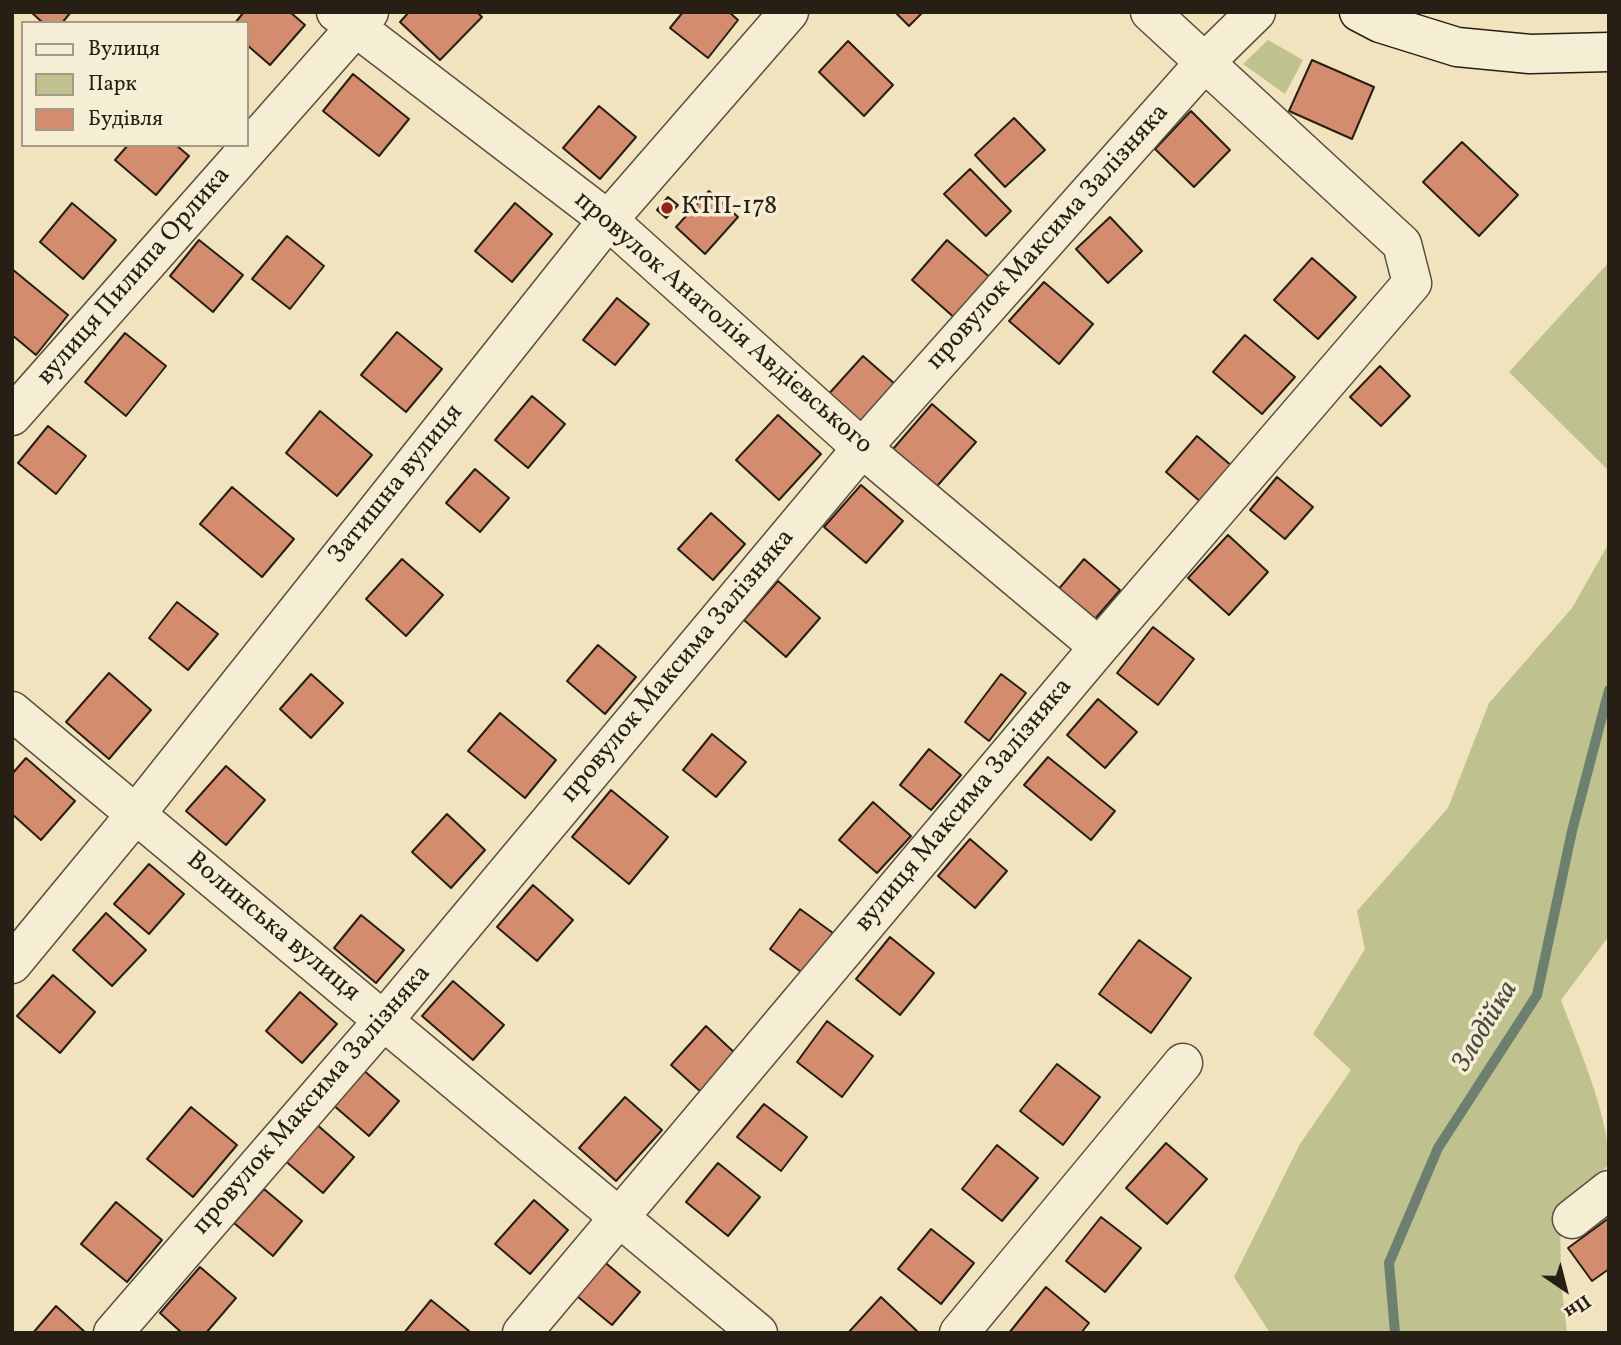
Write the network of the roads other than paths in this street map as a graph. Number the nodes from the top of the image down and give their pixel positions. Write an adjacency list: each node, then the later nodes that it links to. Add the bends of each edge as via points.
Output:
1 (789, 12): 10 (street, Затишна вулиця)
2 (1150, 12): 7 (street)
3 (1256, 12): 7 (street, провулок Максима Залізняка)
4 (1359, 12): 6 (street, via 1457,47 1530,54)
5 (353, 17): 8 (street, вулиця Пилипа Орлика); 10 (street, провулок Анатолія Авдієвського)
6 (1609, 52)
7 (1206, 61): 12 (street, провулок Максима Залізняка); 13 (street, вулиця Максима Залізняка, via 1402,244 1412,283)
8 (248, 140)
9 (242, 147): 11 (street, вулиця Пилипа Орлика)
10 (608, 220): 12 (street, провулок Анатолія Авдієвського); 15 (street, Затишна вулиця)
11 (12, 416)
12 (862, 448): 13 (street, провулок Анатолія Авдієвського); 17 (street, провулок Максима Залізняка)
13 (1099, 647): 20 (street, вулиця Максима Залізняка)
14 (12, 711): 15 (street, Волинська вулиця)
15 (135, 815): 16 (street, Затишна вулиця); 17 (street, Волинська вулиця)
16 (12, 964)
17 (383, 1021): 20 (street, Волинська вулиця); 22 (street, провулок Максима Залізняка)
18 (1183, 1063): 25 (street)
19 (1609, 1190): 21 (street)
20 (620, 1216): 23 (street, вулиця Максима Залізняка); 24 (street, Волинська вулиця)
21 (1572, 1219)
22 (113, 1333)
23 (522, 1333)
24 (758, 1333)
25 (959, 1333)

